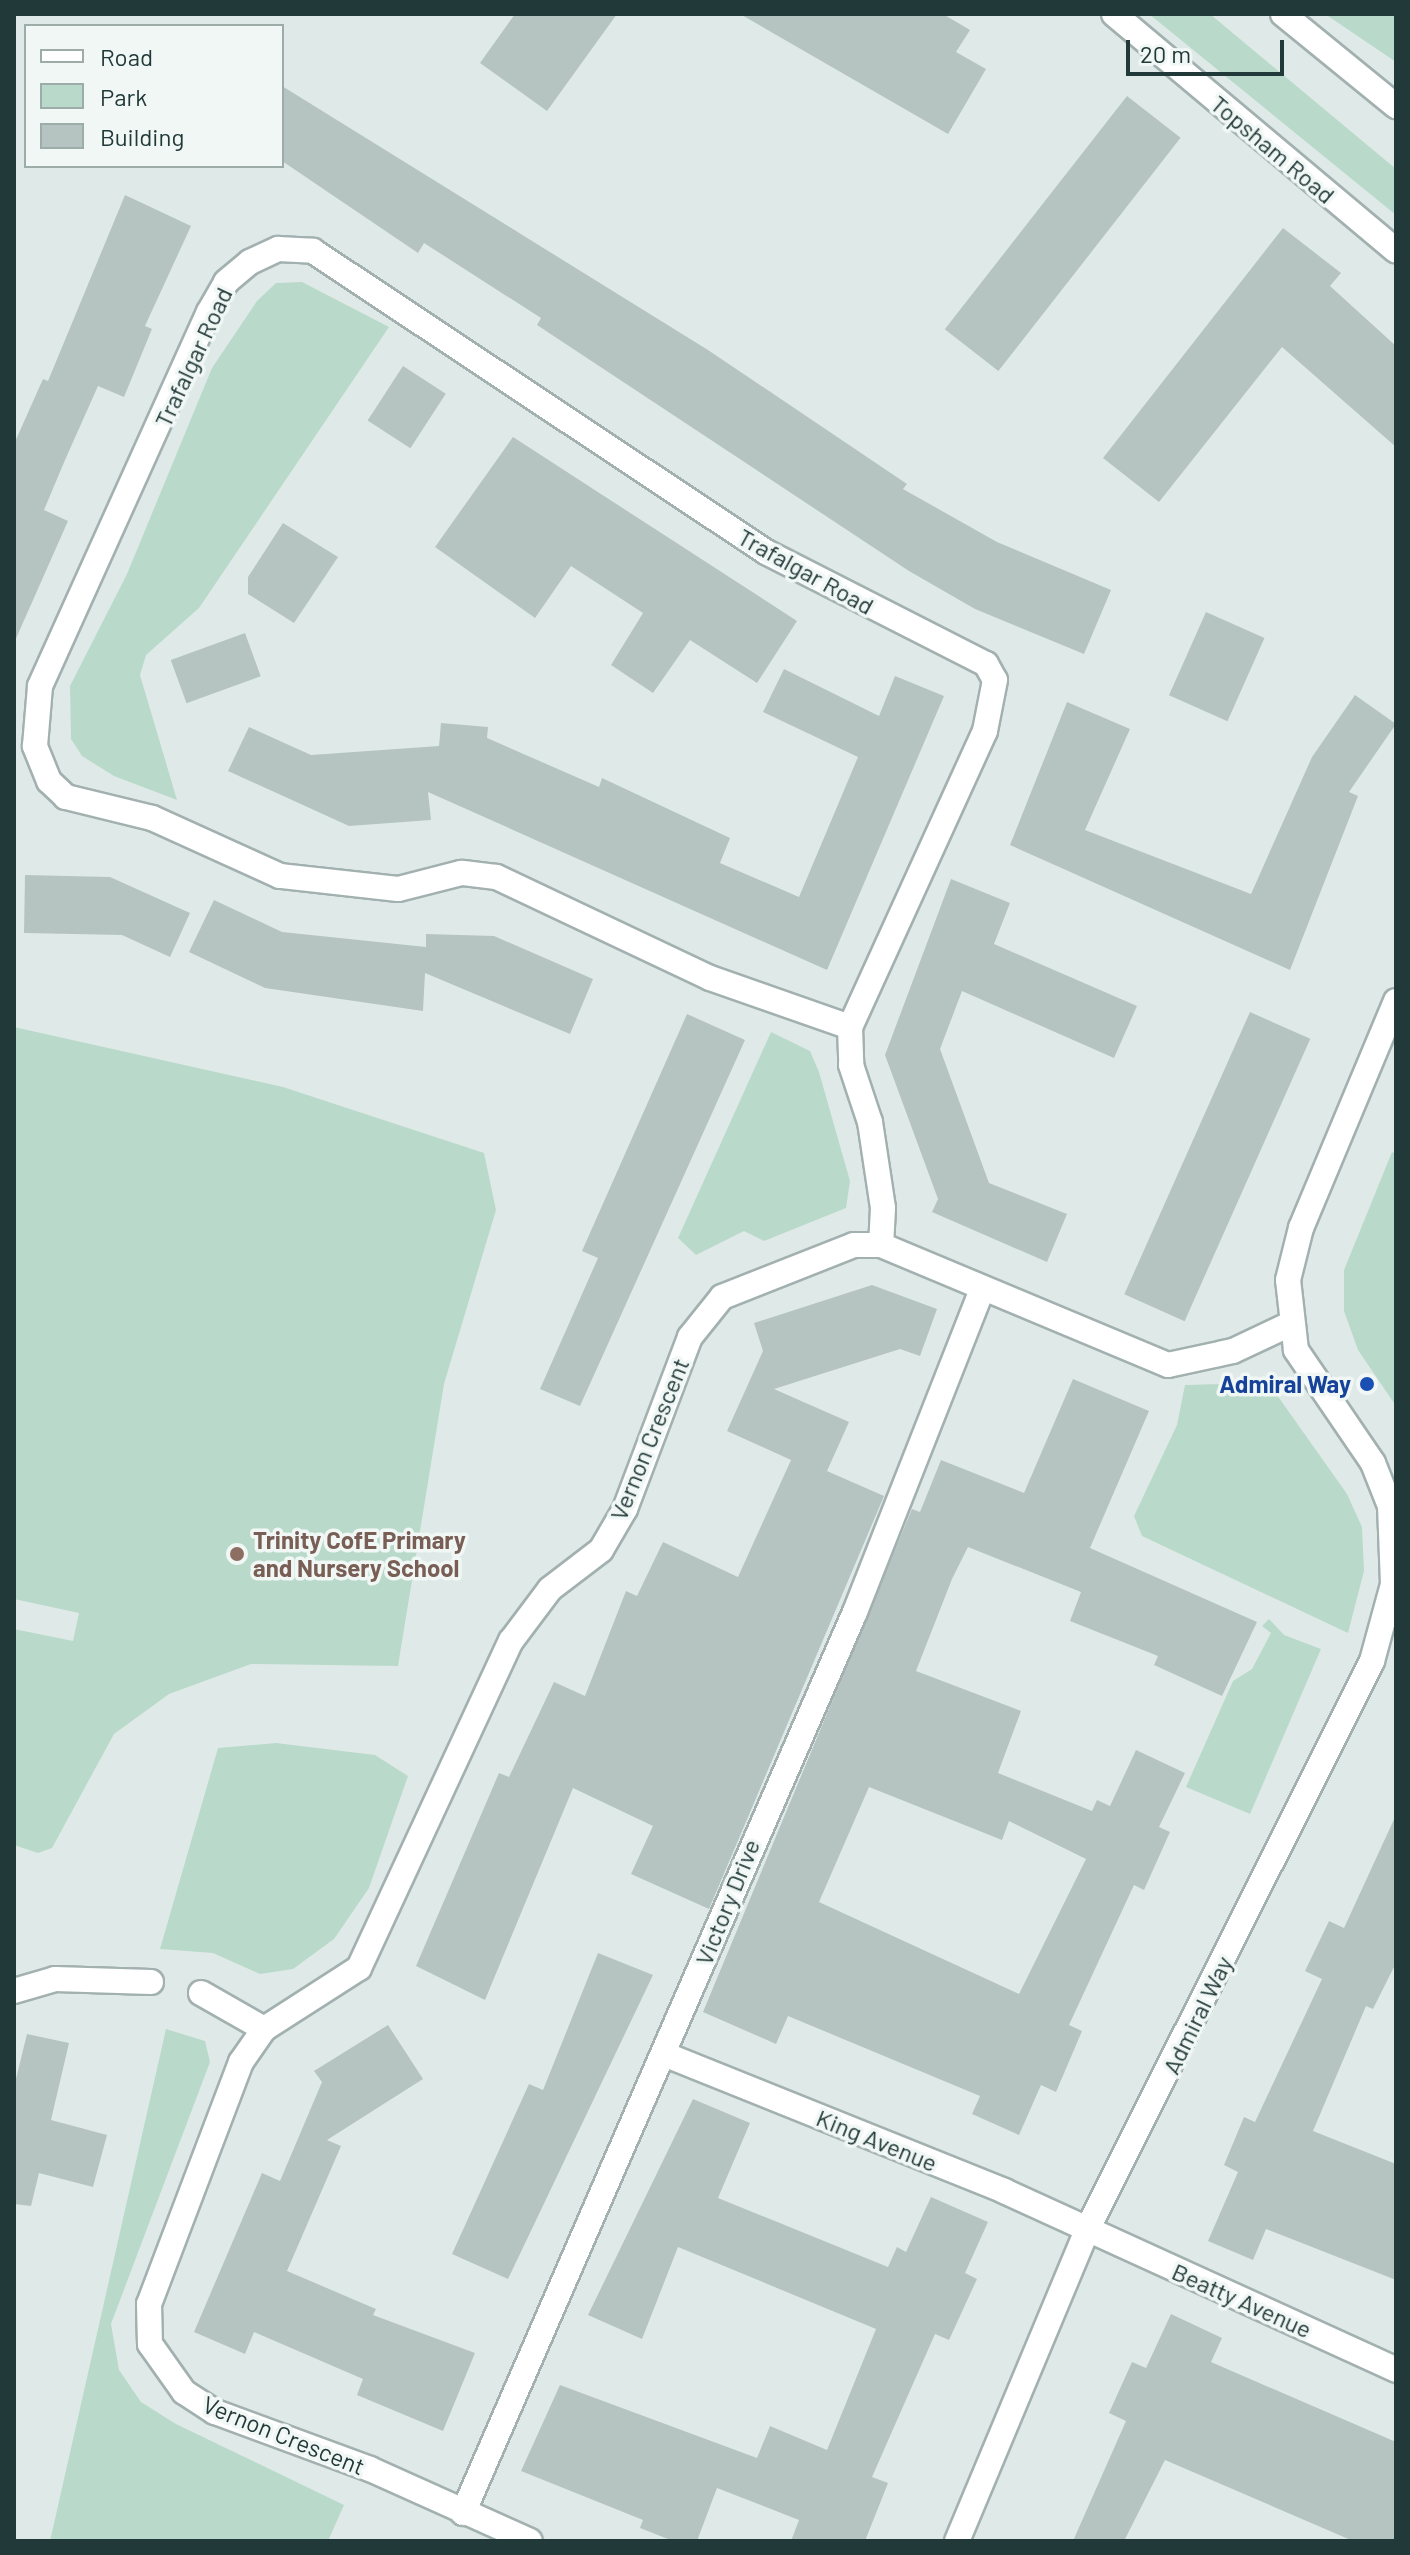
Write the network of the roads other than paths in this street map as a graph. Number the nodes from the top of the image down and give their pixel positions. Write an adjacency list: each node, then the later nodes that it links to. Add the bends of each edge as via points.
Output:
1 (1114, 14): 4 (street, Topsham Road)
2 (1283, 14): 3 (street)
3 (1396, 106)
4 (1396, 251)
5 (1396, 1001): 9 (street, Admiral Way, via 1301,1228 1288,1280)
6 (850, 1027): 6 (street, Trafalgar Road, via 985,731 995,680 986,664 766,552 313,251 278,249 250,262 226,282 209,312 40,686 35,746 49,781 66,797 152,818 280,876 398,889 461,873 496,877 710,978); 7 (street, Trafalgar Road, via 851,1065 870,1122 883,1208)
7 (881, 1245): 8 (street, Vernon Crescent); 14 (street, Vernon Crescent, via 854,1245 751,1280 701,1321 636,1464 625,1509 601,1550 550,1589 511,1641 359,1968)
8 (982, 1289): 9 (street, Vernon Crescent, via 1168,1365 1233,1351); 15 (street, Victory Drive, via 855,1612)
9 (1290, 1324): 10 (street, Admiral Way, via 1308,1374 1373,1463 1390,1506)
10 (1394, 1560): 16 (street, Admiral Way, via 1372,1661)
11 (151, 1982): 12 (street, via 55,1979)
12 (14, 1991)
13 (201, 1993): 14 (street)
14 (264, 2029): 18 (street, Vernon Crescent, via 241,2062 149,2304 150,2344 184,2392 215,2412)
15 (664, 2054): 16 (street, King Avenue); 18 (street, Victory Drive)
16 (1087, 2230): 17 (street, Beatty Avenue); 20 (street, Admiral Way)
17 (1396, 2370)
18 (463, 2513): 19 (street, Vernon Crescent)
19 (530, 2541)
20 (957, 2541)

